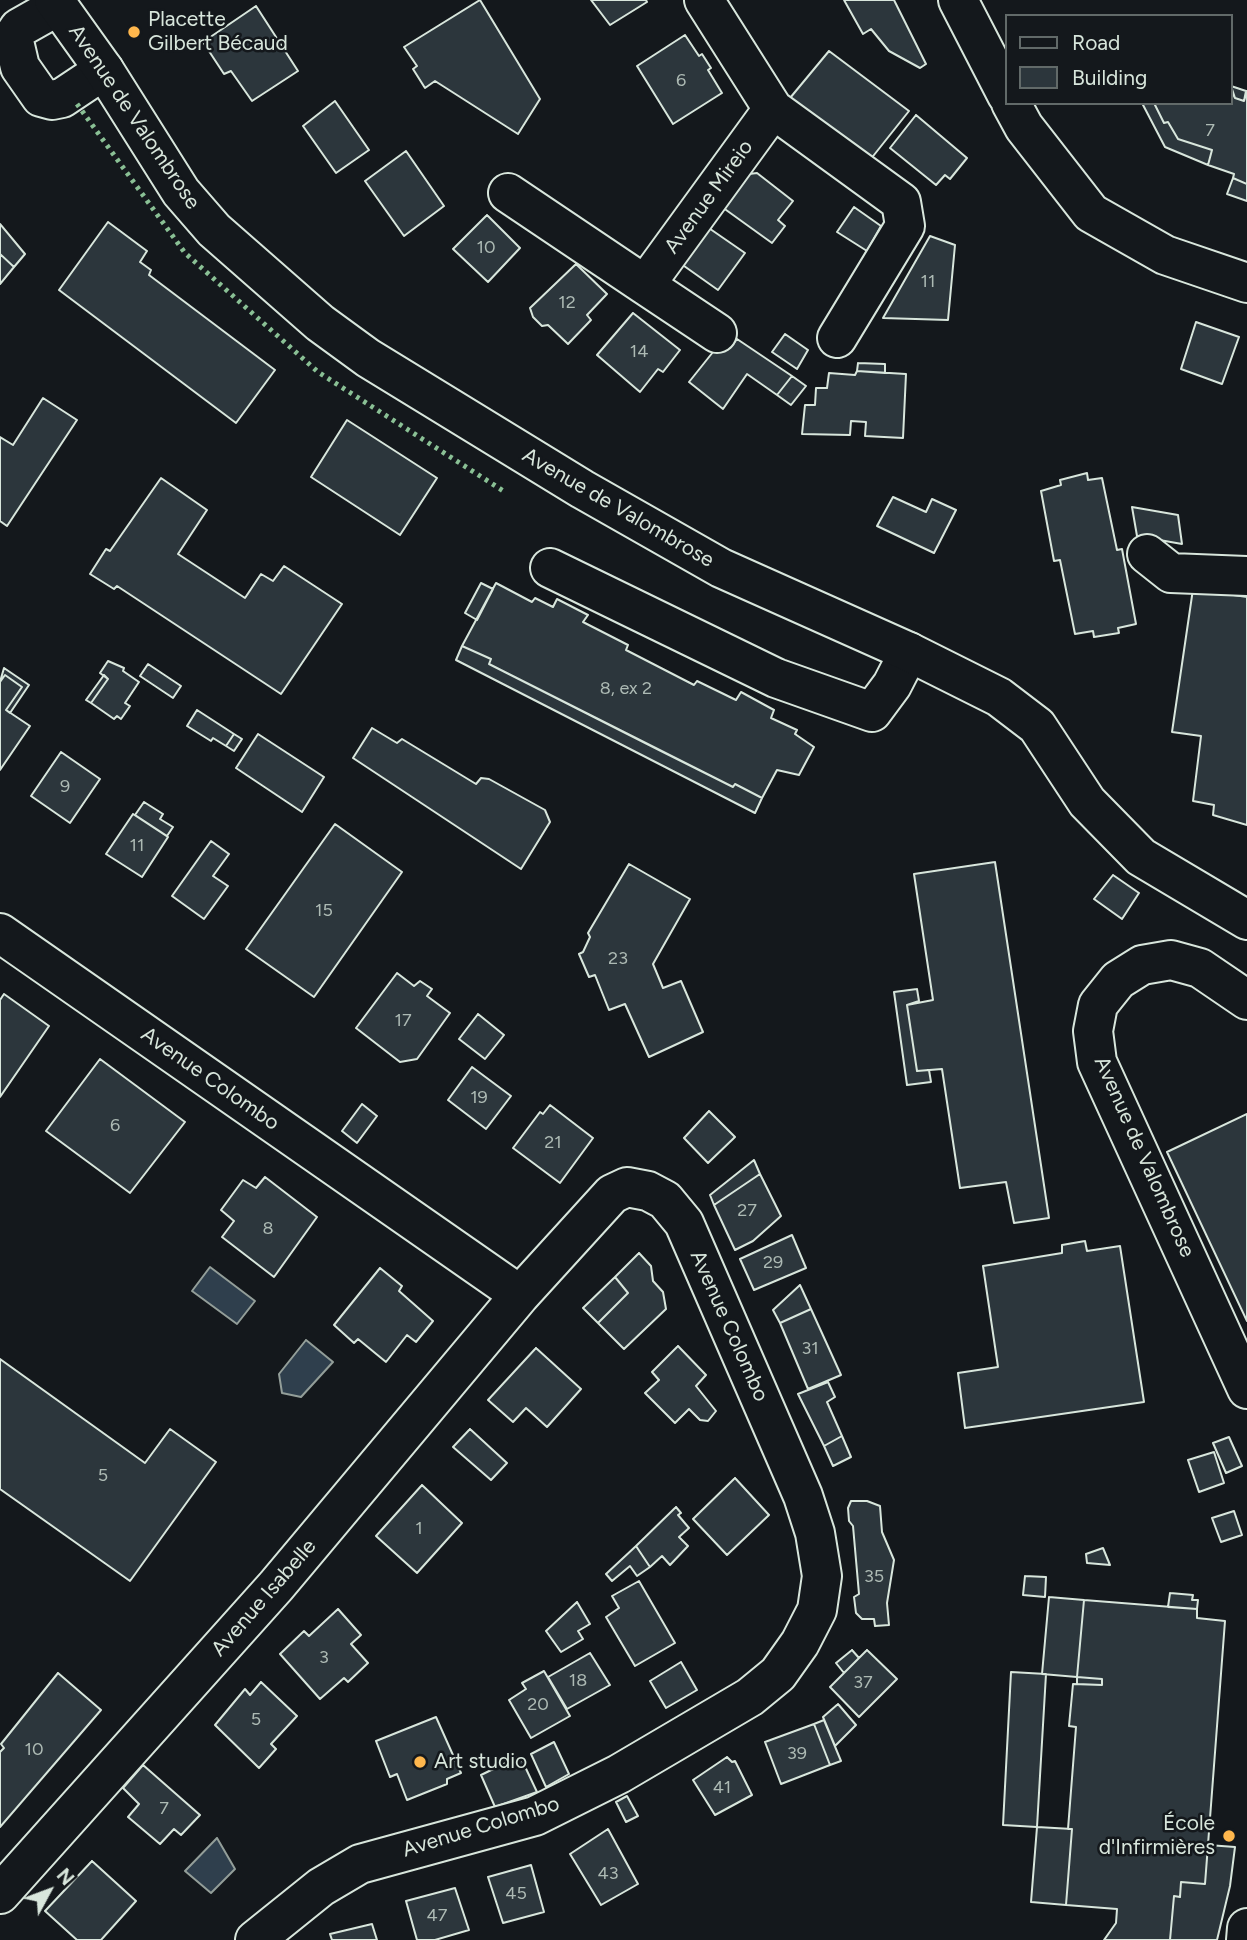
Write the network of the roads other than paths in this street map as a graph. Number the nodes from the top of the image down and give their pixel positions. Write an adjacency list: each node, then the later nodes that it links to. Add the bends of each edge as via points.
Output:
1 (704, 0): 7 (street)
2 (958, 0): 5 (street)
3 (52, 2): 4 (street, Avenue de Valombrose); 4 (street, via 13,37 20,67 41,97 62,98)
4 (104, 70): 16 (street, Avenue de Valombrose, via 166,170 214,230 320,323 368,358 721,568)
5 (1006, 93)
6 (1012, 105): 9 (street, via 1091,213 1165,255)
7 (773, 109): 10 (street, Avenue Mireio); 12 (street, via 901,202 905,226)
8 (508, 193): 10 (street)
9 (1247, 283)
10 (645, 285): 11 (street)
11 (716, 333)
12 (837, 338)
13 (1147, 554): 15 (street, via 1171,573)
14 (550, 568): 16 (street, via 776,678 872,712)
15 (1247, 576)
16 (909, 652): 17 (street, Avenue de Valombrose, via 1019,710 1051,744 1087,802 1141,857)
17 (1247, 920)
18 (0, 933): 20 (street, Avenue Colombo)
19 (1247, 1000): 21 (street, Avenue de Valombrose, via 1200,968 1171,960 1142,965 1118,980 1098,1005 1093,1031 1097,1062)
20 (520, 1295): 22 (street, Avenue Isabelle, via 276,1586); 24 (street, Avenue Colombo, via 612,1194 627,1187 665,1200 684,1223 803,1496 815,1533 821,1576 817,1611 778,1674 750,1697 619,1774 534,1816 360,1864 310,1895)
21 (1247, 1389)
22 (0, 1894)
23 (1247, 1928): 25 (street)
24 (255, 1940)
25 (1246, 1940)

